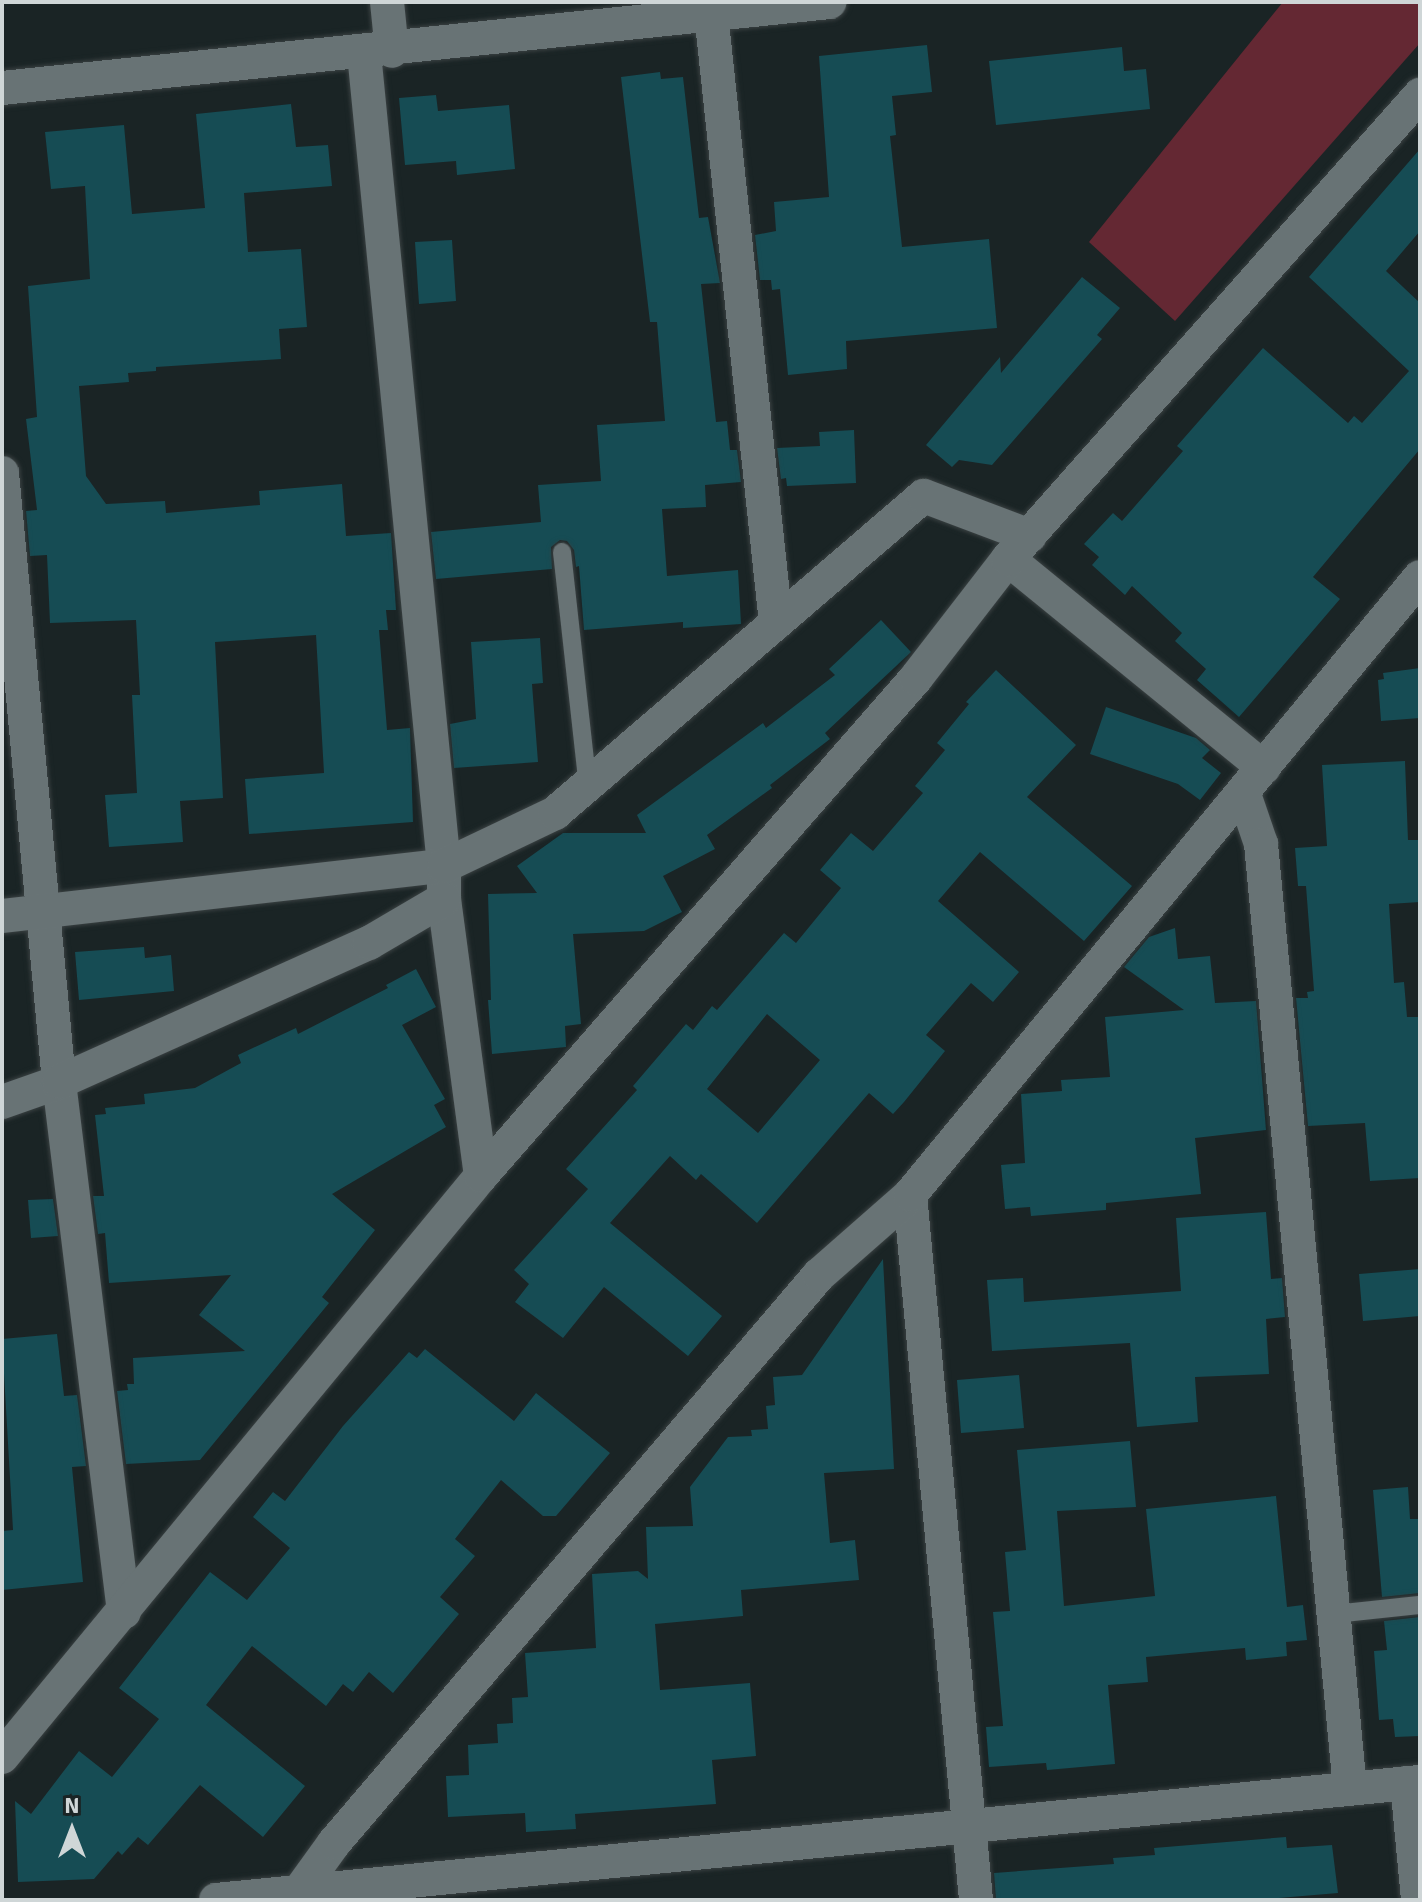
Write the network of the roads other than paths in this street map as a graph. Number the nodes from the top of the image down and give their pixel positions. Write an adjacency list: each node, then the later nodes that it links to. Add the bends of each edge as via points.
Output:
1 (387, 2): 4 (street)
2 (830, 2): 3 (street)
3 (711, 13): 4 (street); 11 (street)
4 (378, 52): 5 (street); 15 (street)
5 (2, 88)
6 (1420, 95): 8 (street)
7 (2, 473): 12 (street)
8 (1019, 548): 11 (street, via 924,496); 13 (street); 20 (street, via 916,678)
9 (562, 552): 14 (lane)
10 (1420, 577): 13 (street)
11 (776, 623): 14 (street)
12 (11, 668): 16 (street)
13 (1254, 781): 21 (street); 24 (street)
14 (588, 786): 15 (street)
15 (444, 883): 16 (street); 18 (street, via 369,943); 20 (street)
16 (43, 912): 17 (street); 18 (street)
17 (2, 916)
18 (59, 1082): 19 (street); 23 (street)
19 (2, 1102)
20 (481, 1176): 23 (street)
21 (910, 1195): 28 (street); 29 (street, via 819,1275 334,1843)
22 (1420, 1605): 24 (lane)
23 (124, 1612): 25 (street)
24 (1334, 1614): 27 (street)
25 (2, 1757)
26 (1414, 1783): 27 (street); 32 (street)
27 (1350, 1789): 28 (street)
28 (968, 1825): 29 (street); 31 (street)
29 (299, 1897): 30 (street)
30 (216, 1900)
31 (976, 1900)
32 (1418, 1900)

